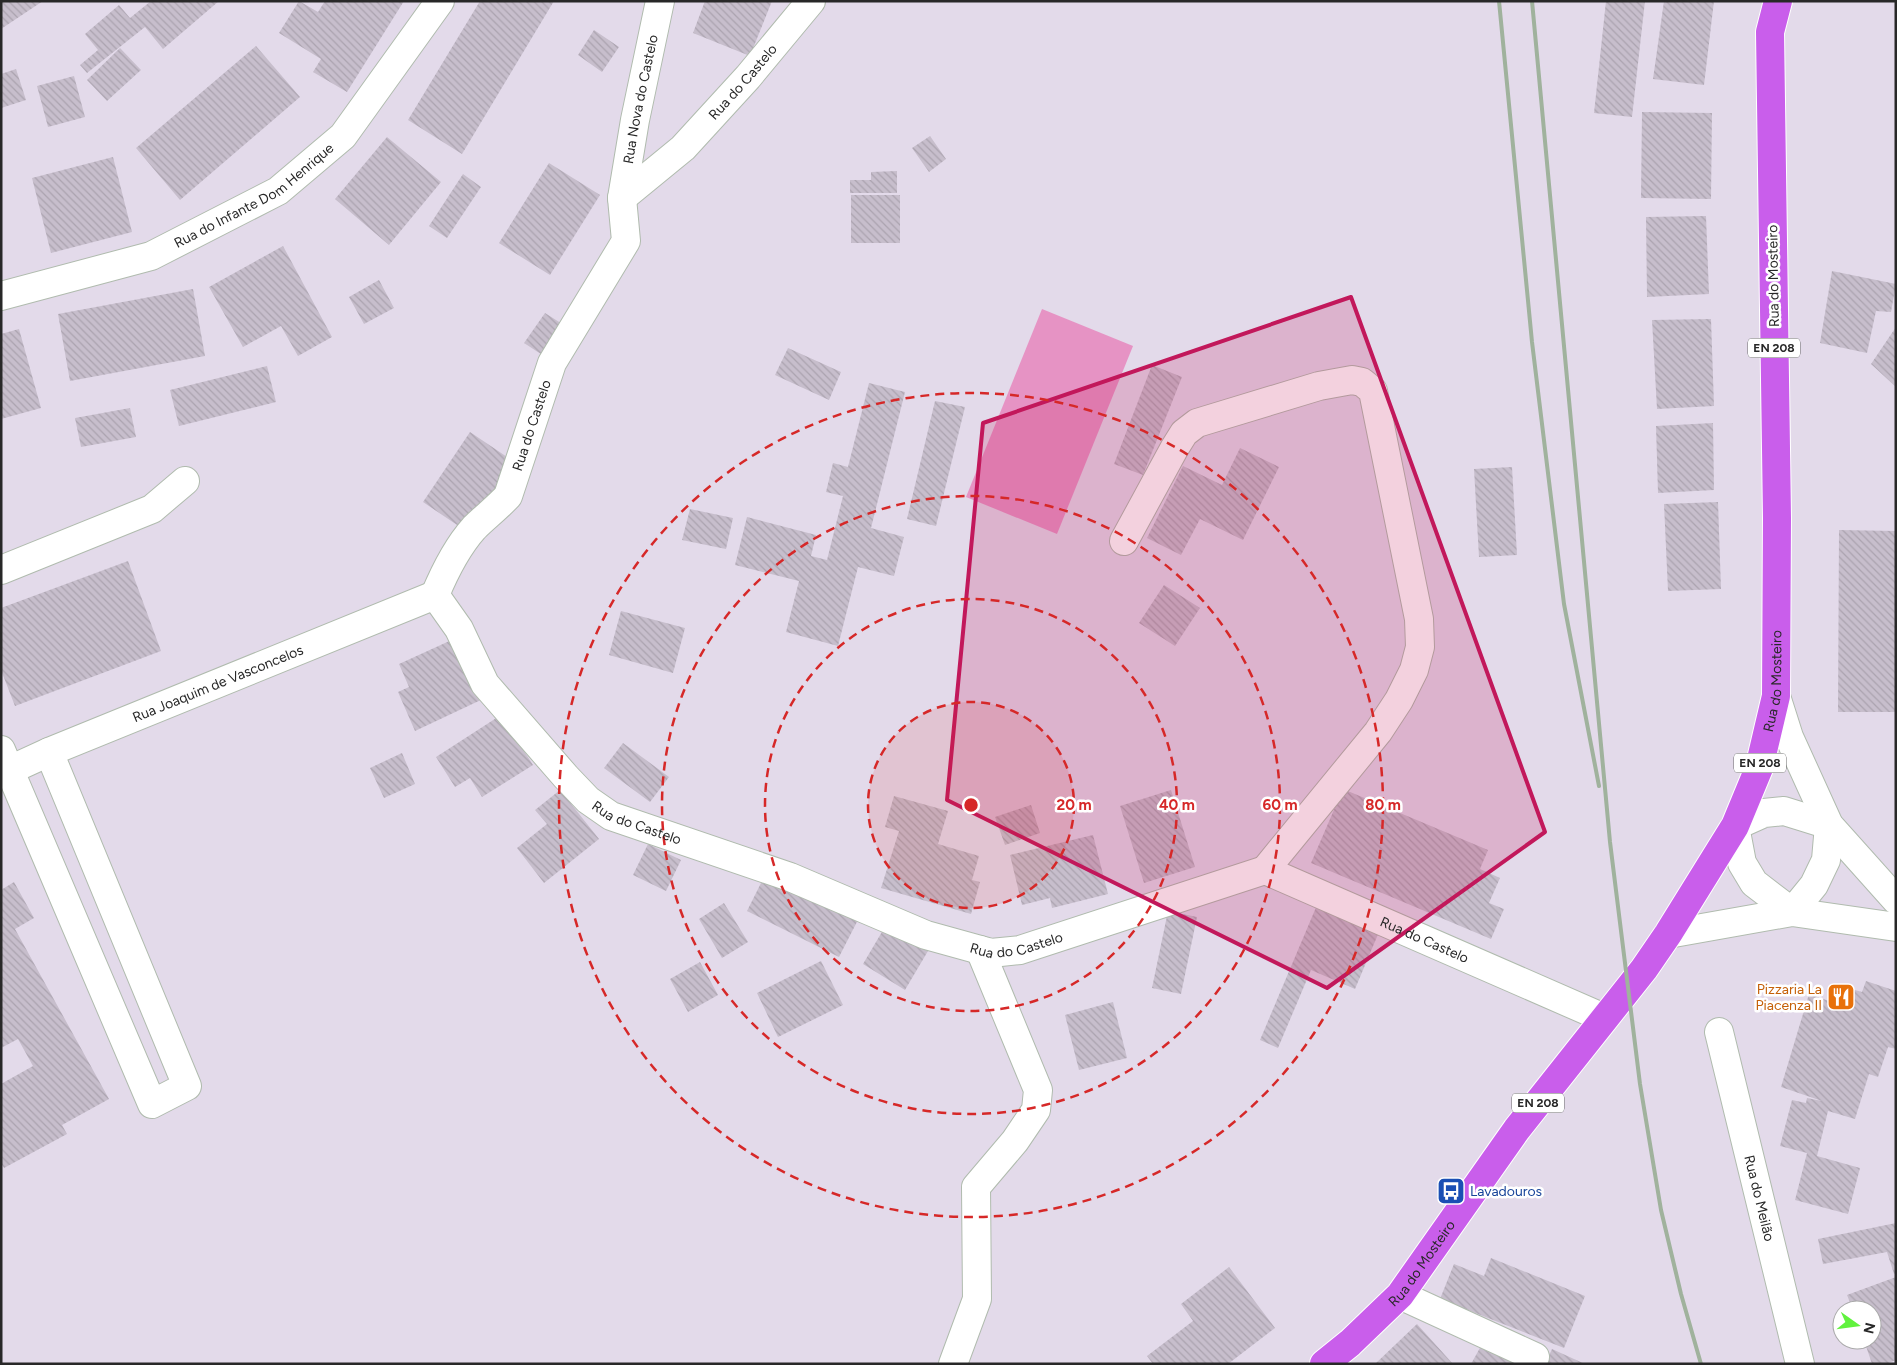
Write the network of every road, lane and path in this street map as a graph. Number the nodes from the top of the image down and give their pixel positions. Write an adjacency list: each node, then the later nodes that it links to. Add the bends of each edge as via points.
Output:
1 (440, 1): 6 (street, Rua do Infante Dom Henrique, via 343,136 278,190 151,256)
2 (660, 1): 5 (street, Rua Nova do Castelo)
3 (811, 1): 5 (street, Rua do Castelo, via 683,148)
4 (1778, 1): 11 (main road, Rua do Mosteiro / EN 208, via 1770,32 1777,518)
5 (622, 198): 10 (street, Rua do Castelo, via 626,241 552,363 508,496 474,528 446,568)
6 (1, 296)
7 (185, 481): 9 (street, via 152,509)
8 (1124, 541): 16 (street, via 1174,449 1184,433 1197,423 1319,386 1352,380 1362,382 1373,392 1419,619 1420,647 1414,670 1378,732)
9 (1, 570)
10 (436, 595): 12 (street, Rua Joaquim de Vasconcelos); 21 (street, Rua do Castelo, via 459,629 485,684 566,777 588,800 611,816 790,878 926,935)
11 (1776, 696): 14 (main road, Rua do Mosteiro / EN 208, via 1759,768); 15 (street, via 1789,737)
12 (49, 752): 13 (street, Rua Joaquim de Vasconcelos); 13 (street, via 187,1086 152,1104)
13 (4, 765)
14 (1735, 826): 15 (street, via 1764,813 1784,811); 18 (street, via 1742,863 1754,883); 20 (main road, Rua do Mosteiro / EN 208)
15 (1829, 826): 17 (street); 18 (street, via 1826,860 1814,885)
16 (1265, 870): 21 (street, Rua do Castelo, via 1020,950 991,953); 22 (street, Rua do Castelo)
17 (1896, 900)
18 (1792, 912): 19 (street); 20 (street)
19 (1896, 927)
20 (1668, 934): 22 (main road, Rua do Mosteiro / EN 208)
21 (980, 950): 26 (street, via 1038,1090 1036,1110 976,1187 977,1299)
22 (1604, 1018): 24 (main road, Rua do Mosteiro / EN 208, via 1517,1129)
23 (1719, 1032): 28 (street, Rua do Meilão)
24 (1400, 1295): 25 (street); 27 (main road, Rua do Mosteiro / EN 208)
25 (1535, 1357)
26 (953, 1364)
27 (1324, 1364)
28 (1800, 1364)

